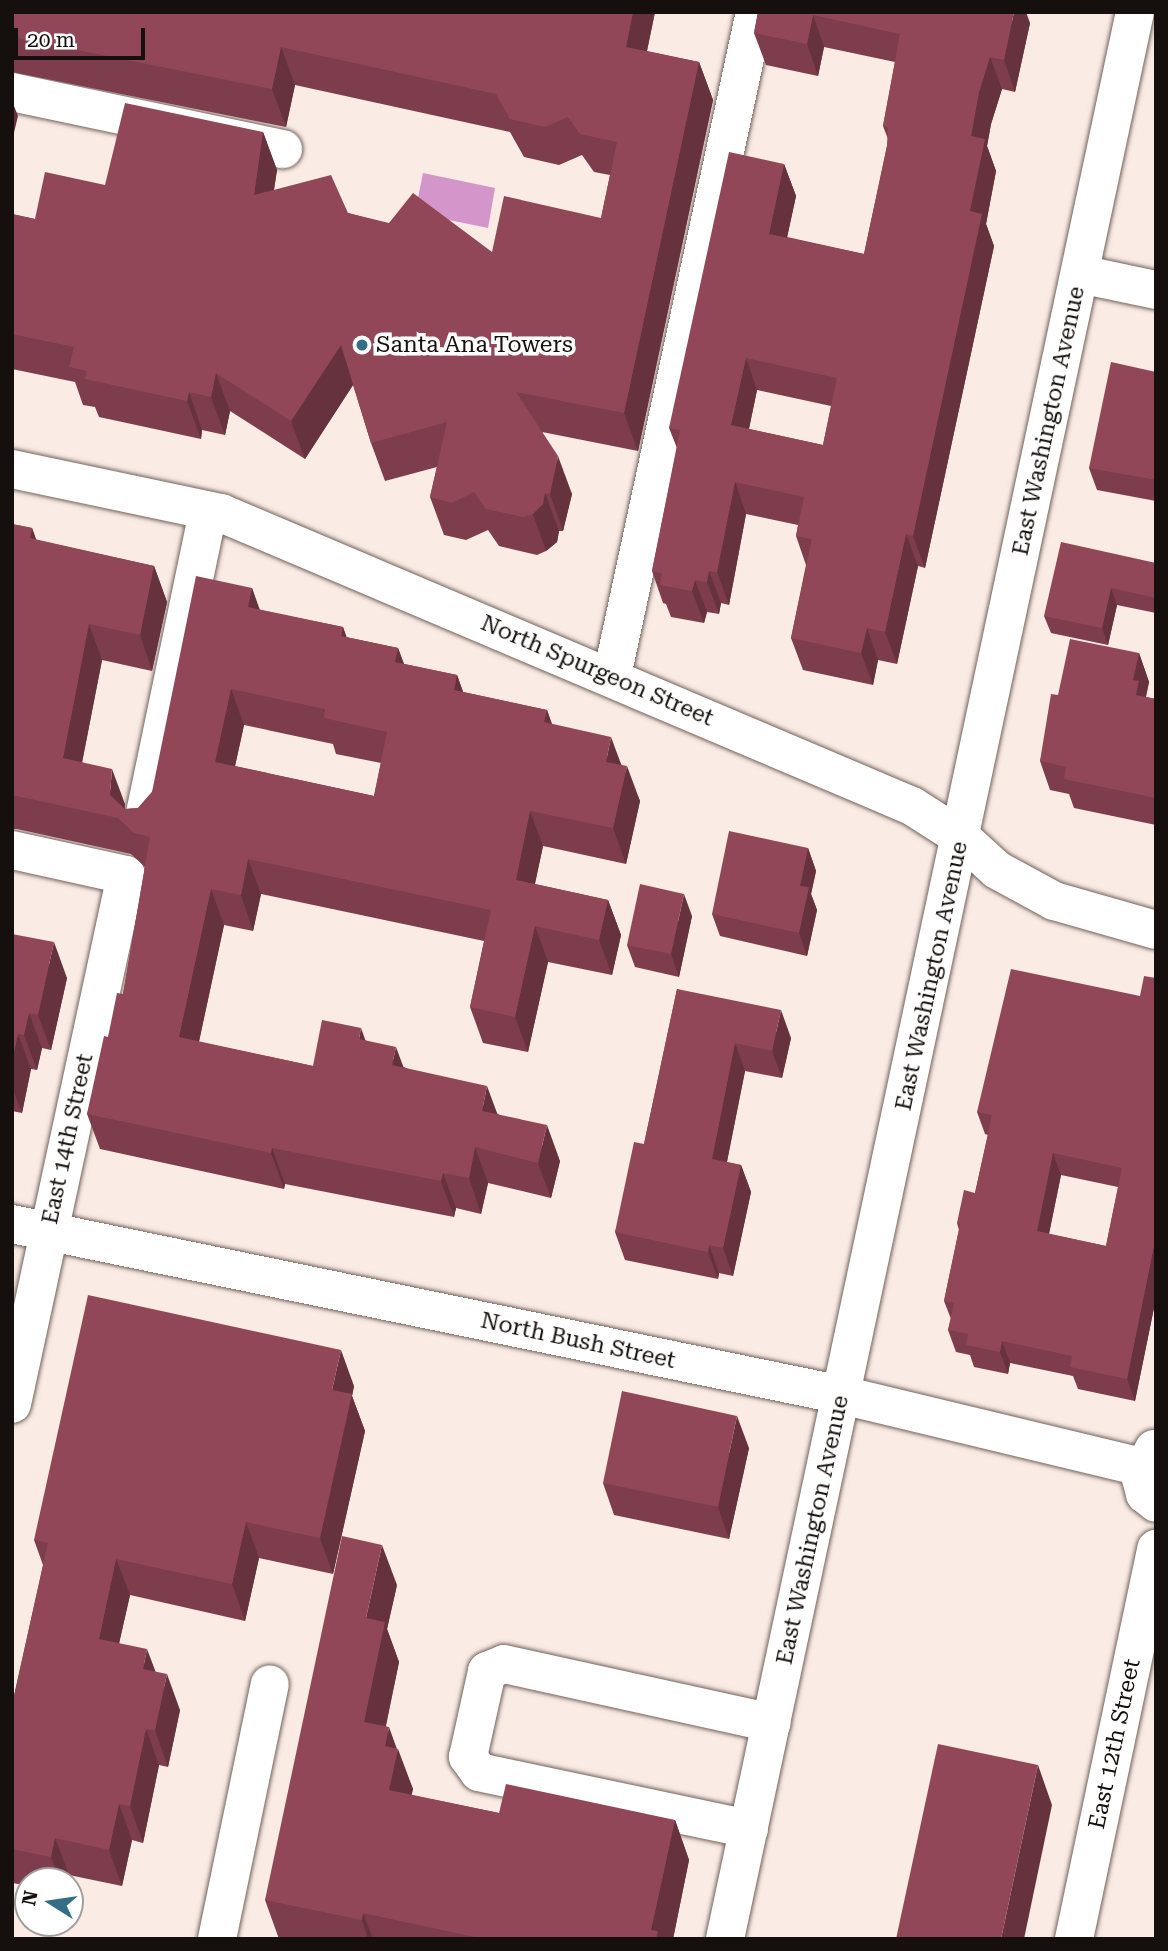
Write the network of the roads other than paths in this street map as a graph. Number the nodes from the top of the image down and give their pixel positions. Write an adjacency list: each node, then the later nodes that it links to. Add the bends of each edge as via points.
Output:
1 (755, 12): 9 (street)
2 (1135, 12): 5 (street, East Washington Avenue)
3 (12, 92): 4 (street)
4 (283, 149)
5 (1080, 274): 6 (street); 11 (street, East Washington Avenue)
6 (1156, 290)
7 (12, 469): 8 (street, North Spurgeon Street)
8 (208, 511): 9 (street, North Spurgeon Street); 10 (street)
9 (612, 676): 11 (street, North Spurgeon Street, via 912,807)
10 (144, 823)
11 (962, 838): 13 (street, North Spurgeon Street, via 997,870 1054,901); 15 (street, East Washington Avenue)
12 (12, 850): 14 (street, East 14th Street, via 126,875)
13 (1156, 930)
14 (30, 1228): 15 (street, North Bush Street); 16 (street, East 14th Street)
15 (842, 1395): 17 (street, North Bush Street); 21 (street, East Washington Avenue)
16 (12, 1404)
17 (1148, 1457): 18 (street, via 1141,1485)
18 (1156, 1503)
19 (1156, 1549): 25 (street, East 12th Street)
20 (270, 1684): 23 (street)
21 (772, 1723): 22 (street, East Washington Avenue); 22 (street, via 504,1664 488,1671 468,1757 479,1772)
22 (749, 1829): 24 (street, East Washington Avenue)
23 (217, 1939)
24 (725, 1939)
25 (1073, 1939)

